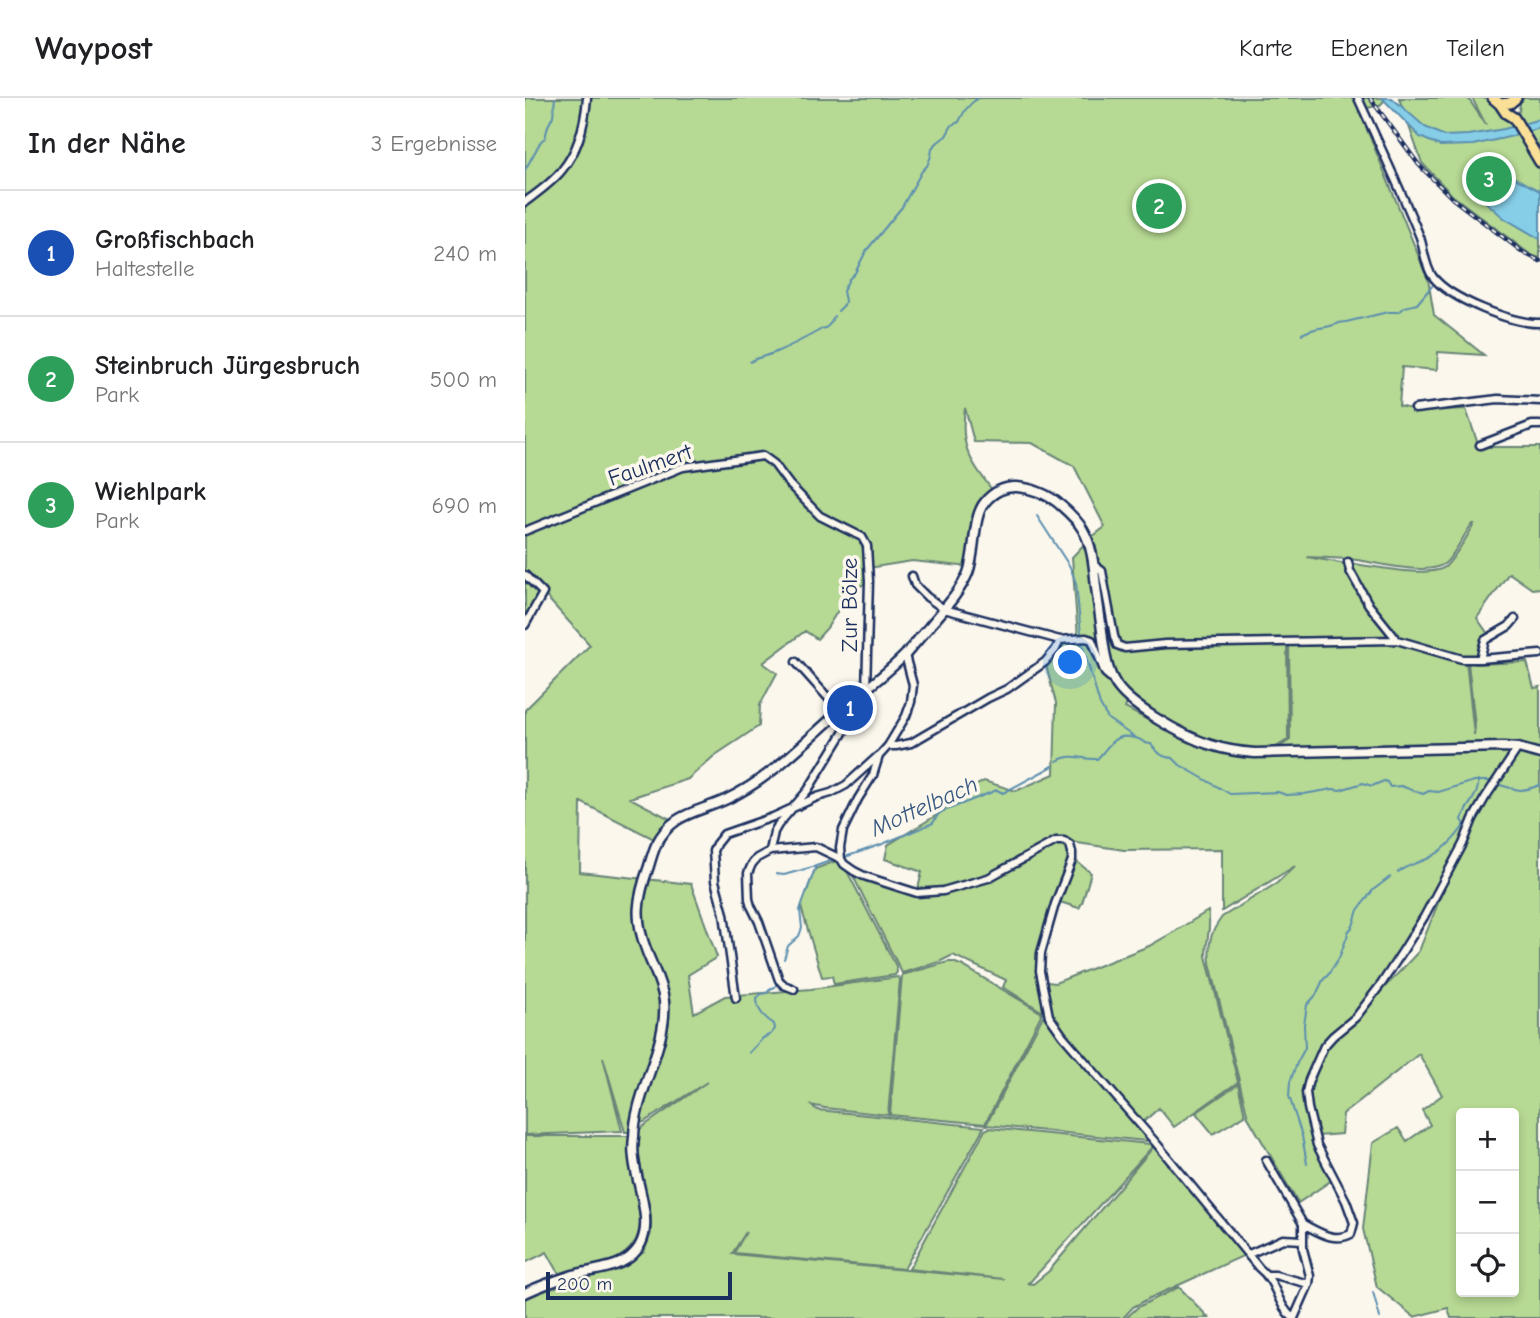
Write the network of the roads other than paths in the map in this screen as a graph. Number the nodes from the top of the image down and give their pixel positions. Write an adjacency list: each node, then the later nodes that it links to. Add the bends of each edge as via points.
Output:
1 (587, 98): 7 (street, via 571,156 562,170)
2 (1358, 98): 8 (street, via 1421,240 1431,275 1491,314)
3 (1515, 99): 4 (main road); 5 (main road)
4 (1497, 101): 5 (main road)
5 (1514, 118): 6 (main road)
6 (1540, 162)
7 (525, 202)
8 (1540, 325)
9 (1540, 401): 10 (street, via 1498,399)
10 (1415, 409)
11 (1540, 425): 12 (street)
12 (1480, 445)
13 (848, 529): 14 (street, Faulmert, via 820,516 763,456 683,467); 29 (street, Zur Bölze, via 862,537 867,547)
14 (525, 531)
15 (1348, 562): 23 (street, via 1370,605)
16 (1094, 565): 19 (main road, via 1084,530 1070,513 1031,489 1004,488 985,502 978,516 966,577); 23 (street, via 1102,570 1117,645 1125,648); 28 (main road)
17 (525, 575): 21 (street, via 543,593)
18 (912, 576): 19 (street, via 915,585)
19 (944, 609): 22 (street); 25 (main road)
20 (1515, 620): 26 (street, via 1485,640)
21 (525, 625)
22 (1060, 640): 28 (street, via 1093,640 1105,673); 31 (street, via 1045,662 1007,689 911,743)
23 (1397, 640): 26 (street, via 1462,659)
24 (1540, 654): 26 (street)
25 (905, 655): 29 (main road); 31 (street, via 913,685 911,702)
26 (1480, 659)
27 (796, 662): 30 (street)
28 (1112, 679): 32 (main road, via 1121,692 1158,718 1232,751)
29 (866, 690): 30 (main road); 35 (street, via 855,715)
30 (840, 711): 46 (main road, via 795,752 732,797 674,821 655,847 637,916 664,1001 663,1026 633,1134 645,1219 642,1241 629,1258)
31 (888, 746): 34 (street)
32 (1518, 748): 33 (main road); 41 (street, via 1473,819 1404,949 1356,1017 1324,1046 1308,1080 1308,1108 1317,1144 1354,1223 1351,1234 1343,1238)
33 (1540, 754)
34 (879, 756): 35 (street, via 846,785); 37 (street, via 842,830)
35 (794, 808): 36 (street, via 774,831); 39 (street, via 724,834 713,851)
36 (770, 851): 37 (street, via 816,846); 38 (street, via 757,858 748,873 749,899 779,980)
37 (841, 859): 43 (street, via 854,871 917,893 988,878 1056,841 1070,845 1072,860 1041,953 1049,1016)
38 (793, 989)
39 (736, 998)
40 (1266, 1160): 41 (street)
41 (1303, 1224): 42 (street)
42 (1303, 1240): 43 (street, via 1283,1239); 45 (street)
43 (1248, 1254): 44 (street)
44 (1268, 1275): 45 (street); 47 (street)
45 (1310, 1284): 47 (street)
46 (527, 1289)
47 (1294, 1318)

